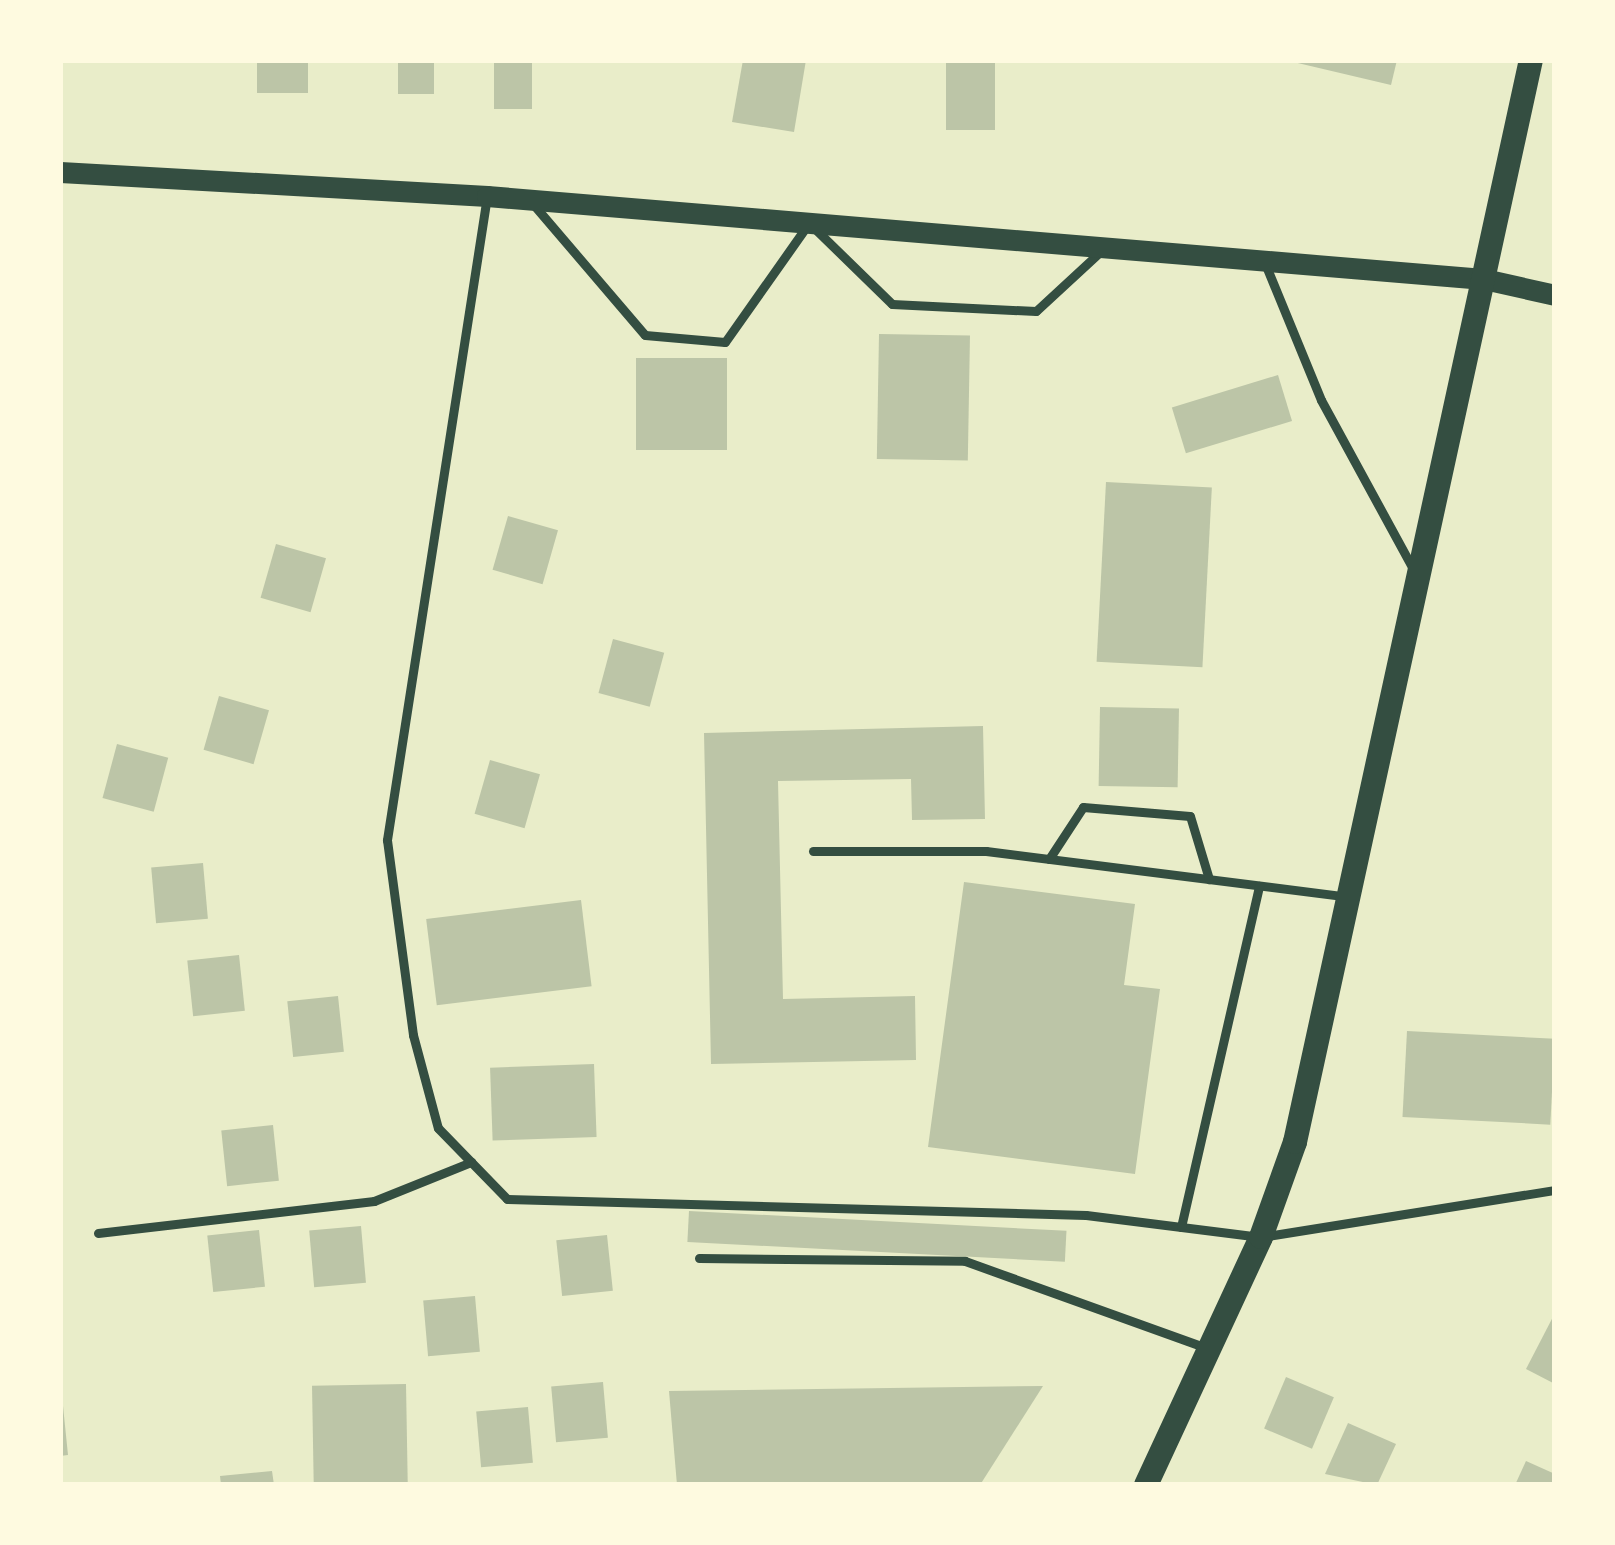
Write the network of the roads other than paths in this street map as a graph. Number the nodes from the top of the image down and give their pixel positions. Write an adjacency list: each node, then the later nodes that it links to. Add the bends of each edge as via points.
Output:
1 (1531, 60): 8 (main road)
2 (60, 172): 3 (street)
3 (487, 196): 4 (street); 16 (lane, via 387,840 418,1054 438,1128)
4 (529, 200): 5 (street); 5 (lane, via 645,335 665,337 725,342)
5 (809, 224): 6 (street); 6 (lane, via 892,304 1036,311)
6 (1105, 248): 7 (street)
7 (1264, 261): 8 (street); 10 (lane, via 1321,400)
8 (1484, 279): 9 (street); 10 (main road)
9 (1555, 295)
10 (1418, 579): 15 (main road)
11 (813, 851): 12 (lane)
12 (1049, 860): 13 (lane); 13 (lane, via 1083,807 1190,816)
13 (1209, 879): 14 (lane)
14 (1258, 886): 15 (lane); 18 (lane)
15 (1349, 897): 20 (main road, via 1295,1142)
16 (471, 1162): 18 (lane, via 507,1198 1086,1215); 19 (lane, via 374,1202)
17 (1555, 1190): 20 (lane)
18 (1181, 1227): 20 (lane)
19 (98, 1233)
20 (1261, 1237): 22 (main road)
21 (699, 1258): 22 (lane, via 965,1261)
22 (1210, 1348): 23 (main road)
23 (1146, 1485)

